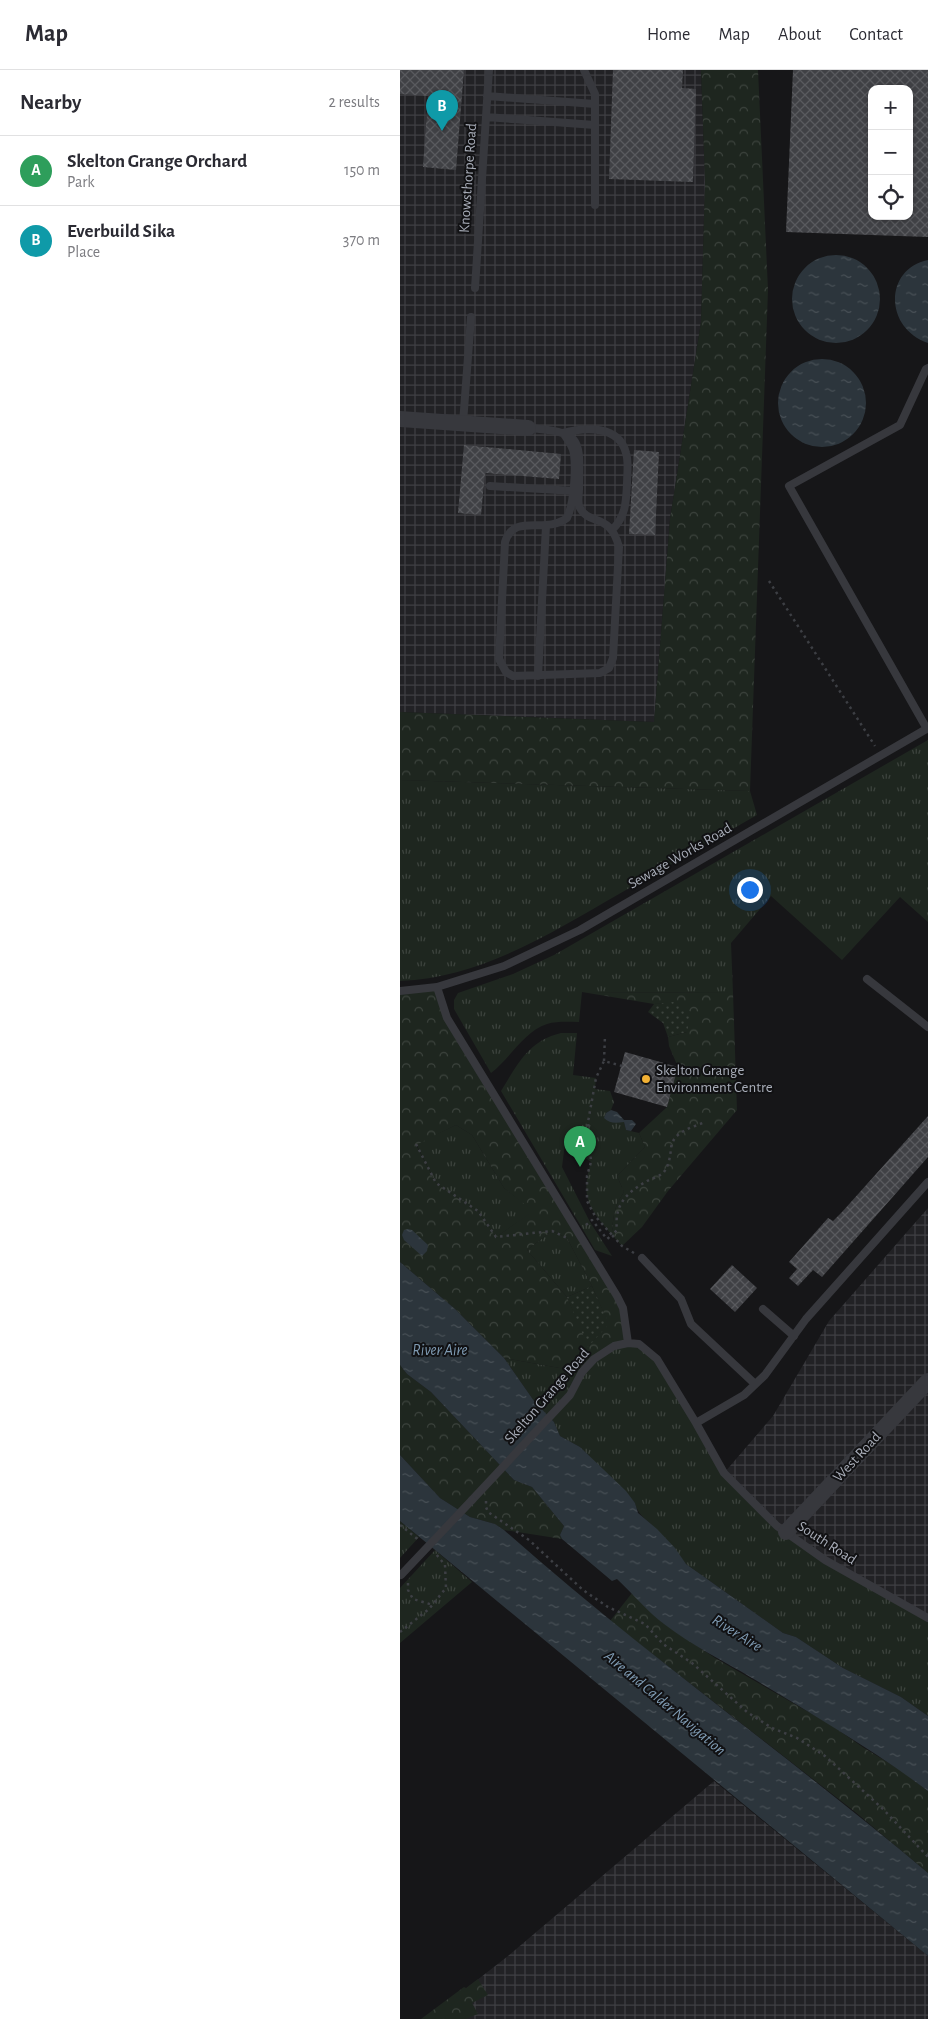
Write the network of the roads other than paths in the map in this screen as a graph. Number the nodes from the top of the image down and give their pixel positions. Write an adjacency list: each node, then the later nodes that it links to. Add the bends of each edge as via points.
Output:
1 (489, 70): 3 (lane, Knowsthorpe Road)
2 (584, 70): 4 (lane, via 595,94)
3 (487, 96): 4 (lane); 5 (lane, Knowsthorpe Road)
4 (595, 104): 6 (lane)
5 (486, 117): 6 (lane); 8 (lane, Knowsthorpe Road)
6 (595, 125): 7 (lane)
7 (595, 205)
8 (475, 288)
9 (471, 317): 12 (lane)
10 (928, 368): 20 (lane, via 900,425 789,486)
11 (400, 419): 12 (street)
12 (463, 423): 13 (street)
13 (528, 428): 14 (lane)
14 (563, 433): 16 (lane, via 572,445); 18 (lane, via 578,429 602,430 621,441 628,463 626,504 624,514)
15 (490, 486): 16 (lane)
16 (576, 491): 17 (lane, via 568,518); 18 (lane, via 578,504 585,515 602,521)
17 (546, 526): 19 (lane); 19 (lane, via 520,526 507,537 499,659 506,672 513,676)
18 (612, 530): 19 (lane, via 619,546 612,664 600,673)
19 (538, 676)
20 (928, 729): 22 (lane, Sewage Works Road, via 580,930 504,966)
21 (867, 979): 24 (lane)
22 (437, 987): 23 (lane, Sewage Works Road); 29 (lane, via 448,1018 617,1296)
23 (400, 991)
24 (928, 1027)
25 (928, 1182): 28 (lane)
26 (642, 1258): 31 (lane, via 681,1299 691,1324)
27 (763, 1309): 28 (lane)
28 (794, 1336): 31 (lane)
29 (628, 1343): 32 (lane, via 639,1344 657,1359); 34 (lane, Skelton Grange Road, bridge, via 614,1346 582,1372 570,1395)
30 (928, 1381): 33 (street, West Road)
31 (755, 1384): 32 (lane, via 744,1395)
32 (696, 1422): 33 (lane, South Road, via 724,1473)
33 (786, 1532): 35 (lane, South Road, via 825,1560)
34 (401, 1576)
35 (928, 1618)

